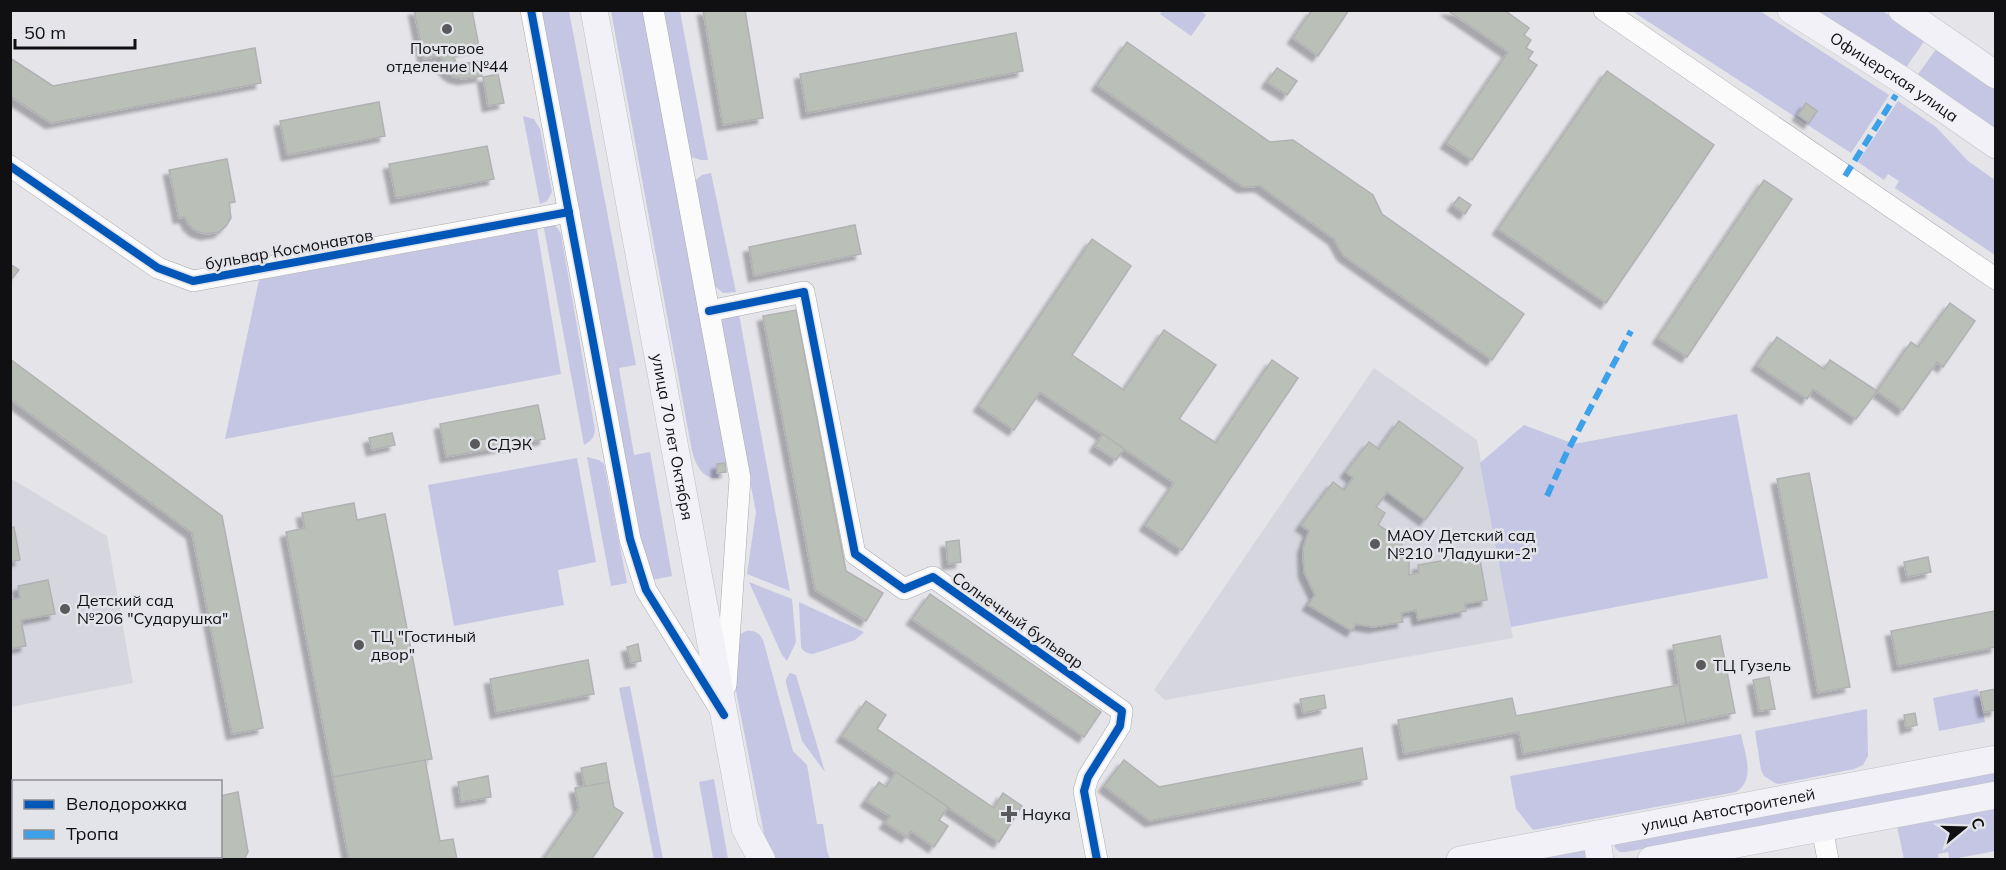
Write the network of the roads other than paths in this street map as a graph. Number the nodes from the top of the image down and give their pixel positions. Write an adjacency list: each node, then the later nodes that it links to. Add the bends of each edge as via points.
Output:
1 (531, 10): 10 (street)
2 (594, 10): 13 (main road, улица 70 лет Октября)
3 (653, 10): 12 (street)
4 (1604, 10): 11 (street)
5 (1791, 10): 8 (main road, Офицерская улица)
6 (1902, 10): 7 (main road)
7 (1995, 75)
8 (1995, 145)
9 (10, 166): 10 (street, бульвар Космонавтов, via 158,268 193,281)
10 (569, 212): 13 (street, via 630,539 646,590)
11 (1995, 279)
12 (709, 311): 13 (street, via 740,478); 21 (street, Солнечный бульвар, via 804,292 855,554 904,589 933,577 1122,711 1120,726 1088,777 1084,791)
13 (724, 715): 17 (main road, улица 70 лет Октября)
14 (1995, 759): 18 (main road, улица Автостроителей)
15 (1995, 795): 16 (main road)
16 (1822, 827): 23 (main road); 24 (street)
17 (745, 828): 19 (main road); 20 (main road, улица 70 лет Октября)
18 (1598, 847): 22 (main road, улица Автостроителей)
19 (743, 860)
20 (762, 860)
21 (1097, 860)
22 (1460, 860)
23 (1651, 860)
24 (1828, 860)

